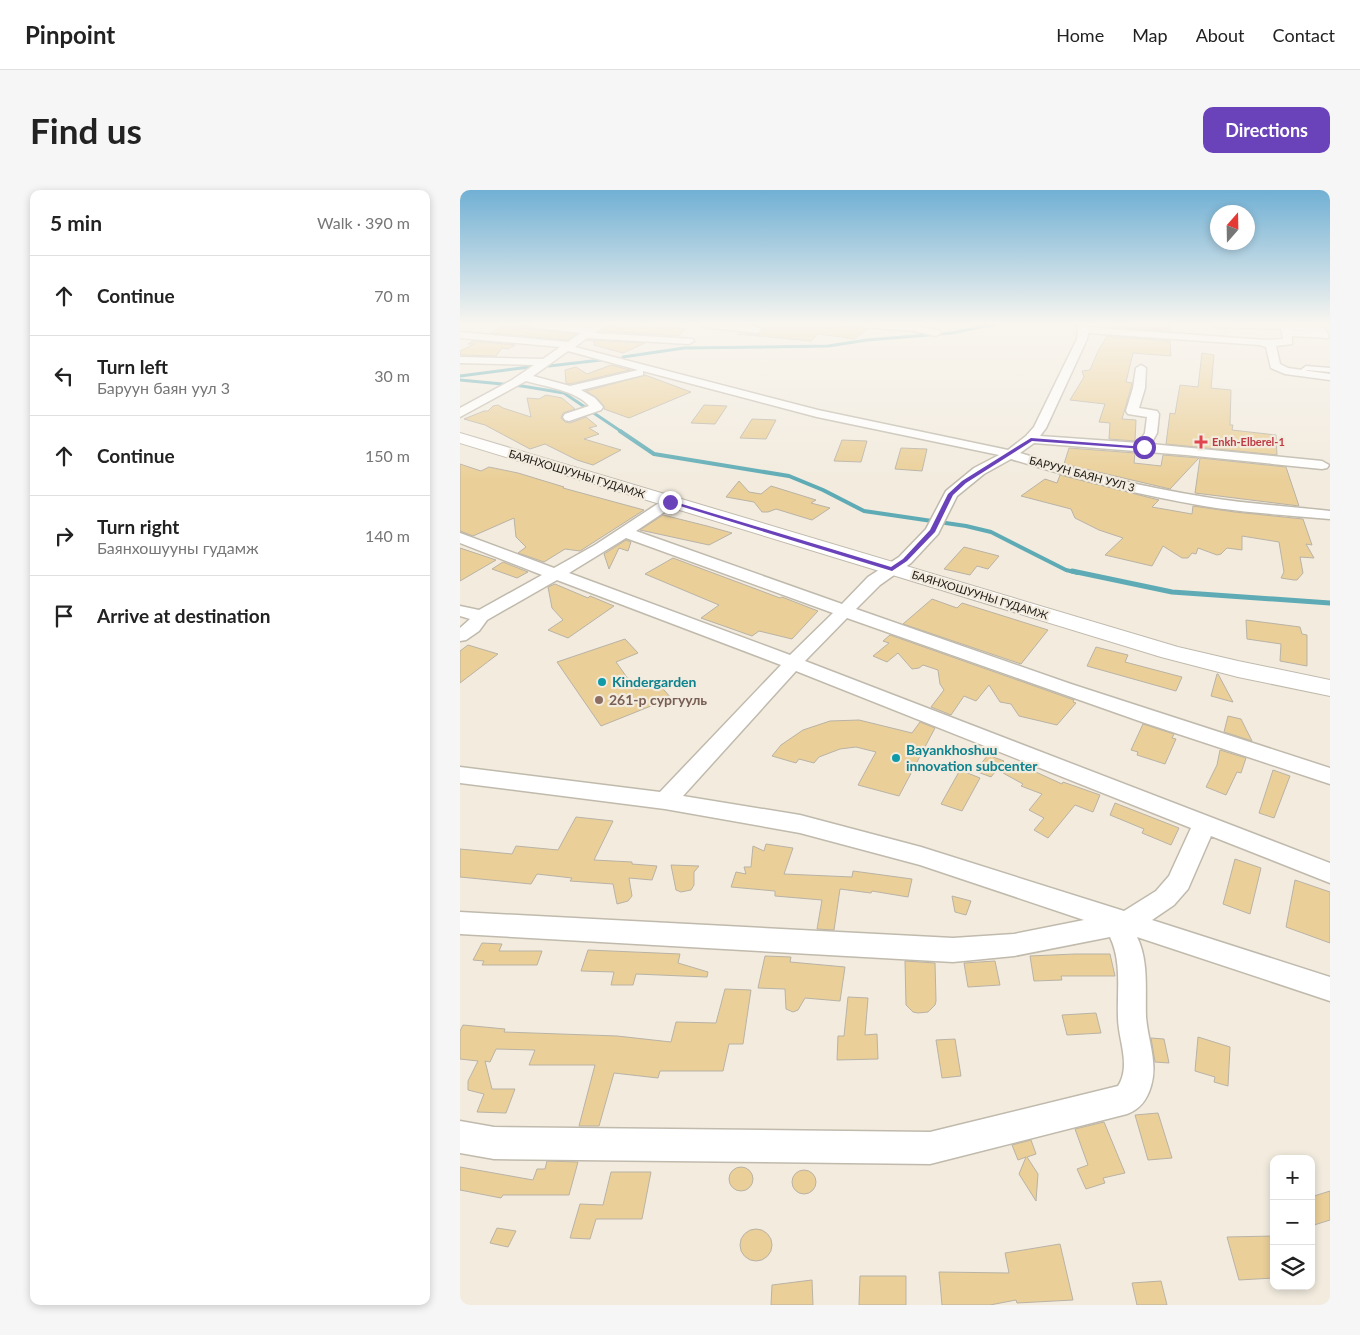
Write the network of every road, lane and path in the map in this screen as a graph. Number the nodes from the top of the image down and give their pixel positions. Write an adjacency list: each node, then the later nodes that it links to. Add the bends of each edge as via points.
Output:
1 (526, 376): 6 (street)
2 (626, 376): 7 (street)
3 (680, 376): 13 (street, via 817,413 953,440)
4 (1065, 376): 11 (street, БАРУУН БАЯН УУЛ 3, via 1040,428)
5 (1140, 376): 12 (street, via 1132,411 1153,414 1151,433)
6 (517, 382): 7 (street); 8 (street)
7 (570, 389): 9 (street, via 597,407)
8 (460, 413)
9 (569, 417)
10 (460, 438): 15 (main road, БАЯНХОШУУНЫ ГУДАМЖ)
11 (1031, 439): 12 (street); 13 (street, БАРУУН БАЯН УУЛ 3)
12 (1144, 447): 14 (street)
13 (1009, 455): 16 (street, БАРУУН БАЯН УУЛ 3, via 1162,494); 19 (street, via 979,471 951,494 933,531)
14 (1322, 464)
15 (670, 502): 17 (street); 19 (main road, БАЯНХОШУУНЫ ГУДАМЖ)
16 (1330, 515)
17 (624, 532): 20 (street); 22 (street)
18 (460, 538): 20 (street)
19 (892, 569): 22 (street, via 874,581); 26 (main road, БАЯНХОШУУНЫ ГУДАМЖ, via 1195,659)
20 (557, 573): 23 (street); 25 (street)
21 (460, 611): 23 (street)
22 (844, 612): 25 (street); 28 (street, via 1171,725)
23 (481, 616): 24 (street)
24 (460, 636)
25 (793, 663): 29 (street); 30 (street)
26 (1330, 688)
27 (460, 775): 29 (street)
28 (1330, 776)
29 (664, 801): 33 (street, via 800,824 921,856)
30 (1204, 825): 31 (street); 33 (street, via 1179,882 1165,898)
31 (1330, 873)
32 (460, 922): 33 (street, via 953,950 1014,945)
33 (1122, 924): 34 (street); 35 (street, via 1129,949 1132,1019 1139,1064 1136,1086 1127,1099 930,1148 494,1143)
34 (1330, 989)
35 (460, 1137)

